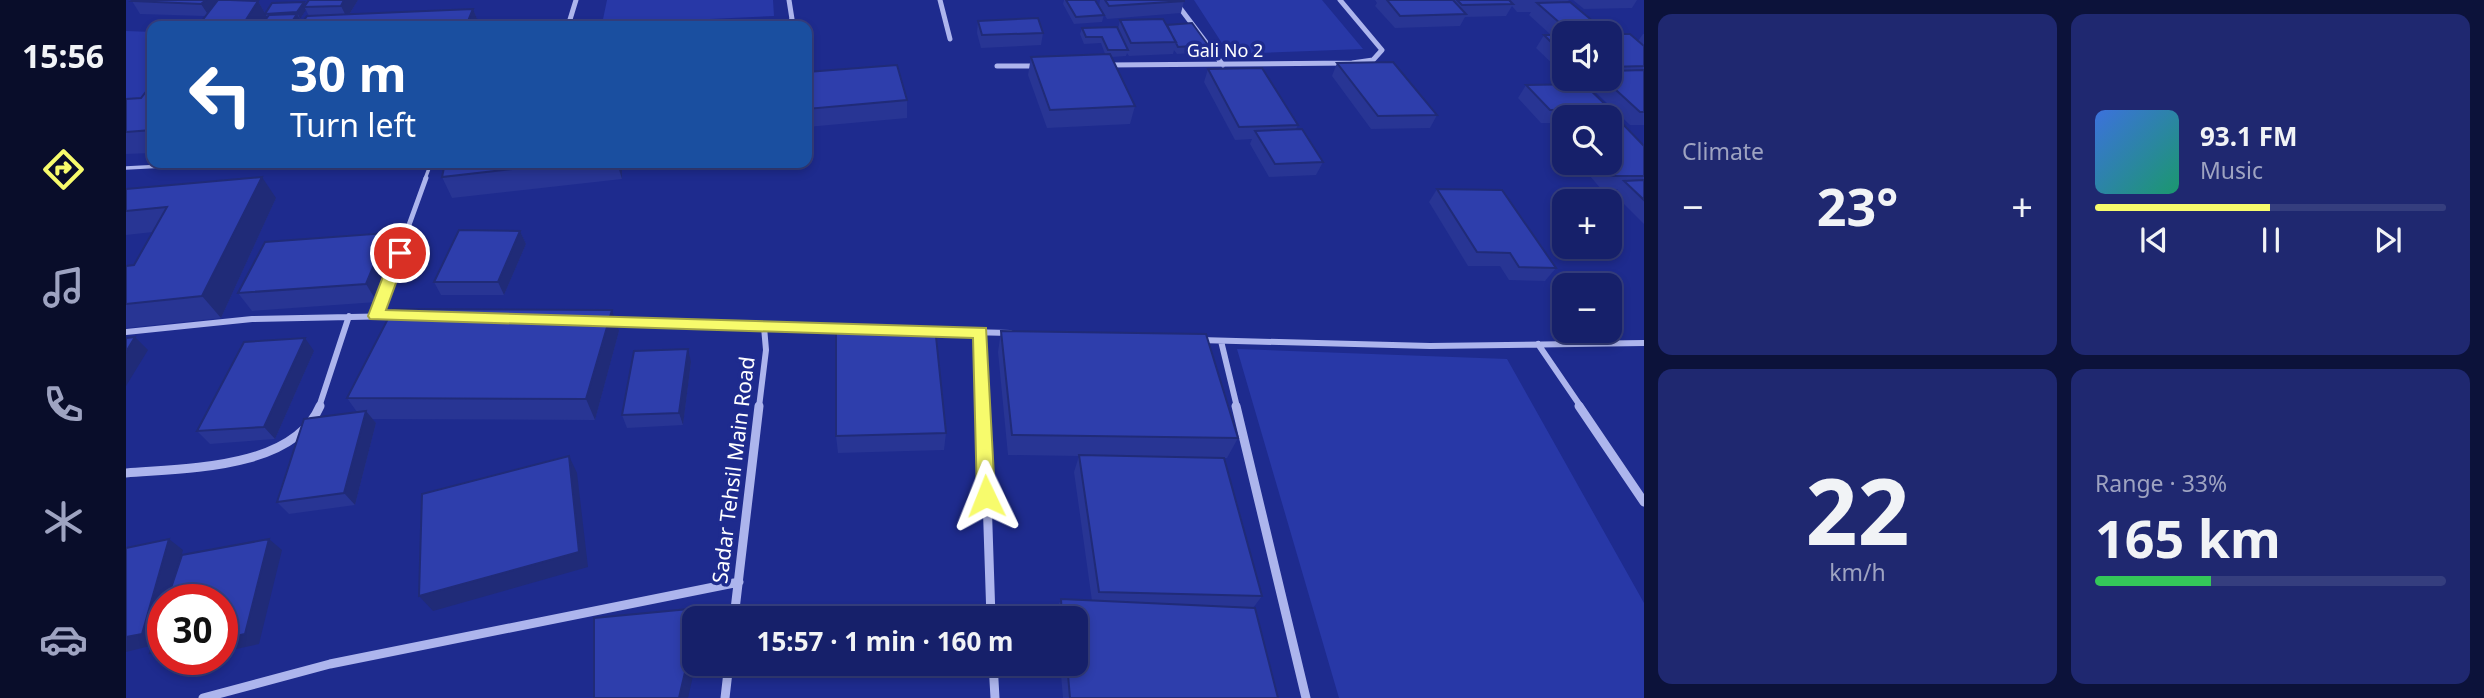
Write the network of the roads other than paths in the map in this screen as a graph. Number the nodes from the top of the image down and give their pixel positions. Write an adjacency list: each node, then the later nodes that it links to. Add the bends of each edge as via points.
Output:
1 (576, 0): 7 (street)
2 (789, 0): 8 (street)
3 (940, 0): 10 (street)
4 (1174, 0): 12 (street)
5 (1340, 0): 12 (street, Gali No 2, via 1377,42 1382,50 1379,57 1352,63)
6 (1579, 17): 9 (street)
7 (570, 21)
8 (791, 21)
9 (1584, 21)
10 (950, 39)
11 (1104, 65): 12 (street, Gali No 2)
12 (1223, 65)
13 (998, 66): 14 (street)
14 (1051, 66)
15 (147, 167): 16 (lane)
16 (126, 168)
17 (429, 168): 19 (lane)
18 (349, 316): 19 (street); 25 (street, via 252,319); 32 (street, via 313,418 291,438 265,454 241,460)
19 (376, 316): 20 (street)
20 (404, 316)
21 (598, 320): 22 (street)
22 (764, 327): 23 (street); 34 (street, Sadar Tehsil Main Road, via 766,349)
23 (876, 329)
24 (915, 330): 26 (street)
25 (126, 332)
26 (981, 332): 27 (street); 36 (street)
27 (1021, 334)
28 (1195, 340): 29 (street)
29 (1221, 341): 31 (street); 42 (street)
30 (1644, 343): 31 (street)
31 (1538, 344): 33 (street)
32 (126, 473)
33 (1644, 502)
34 (739, 582): 35 (street, Sadar Tehsil Main Road); 39 (street, via 330,664)
35 (736, 606)
36 (991, 606)
37 (728, 676): 40 (street)
38 (994, 676): 41 (street)
39 (203, 698)
40 (725, 698)
41 (995, 698)
42 (1306, 698)

